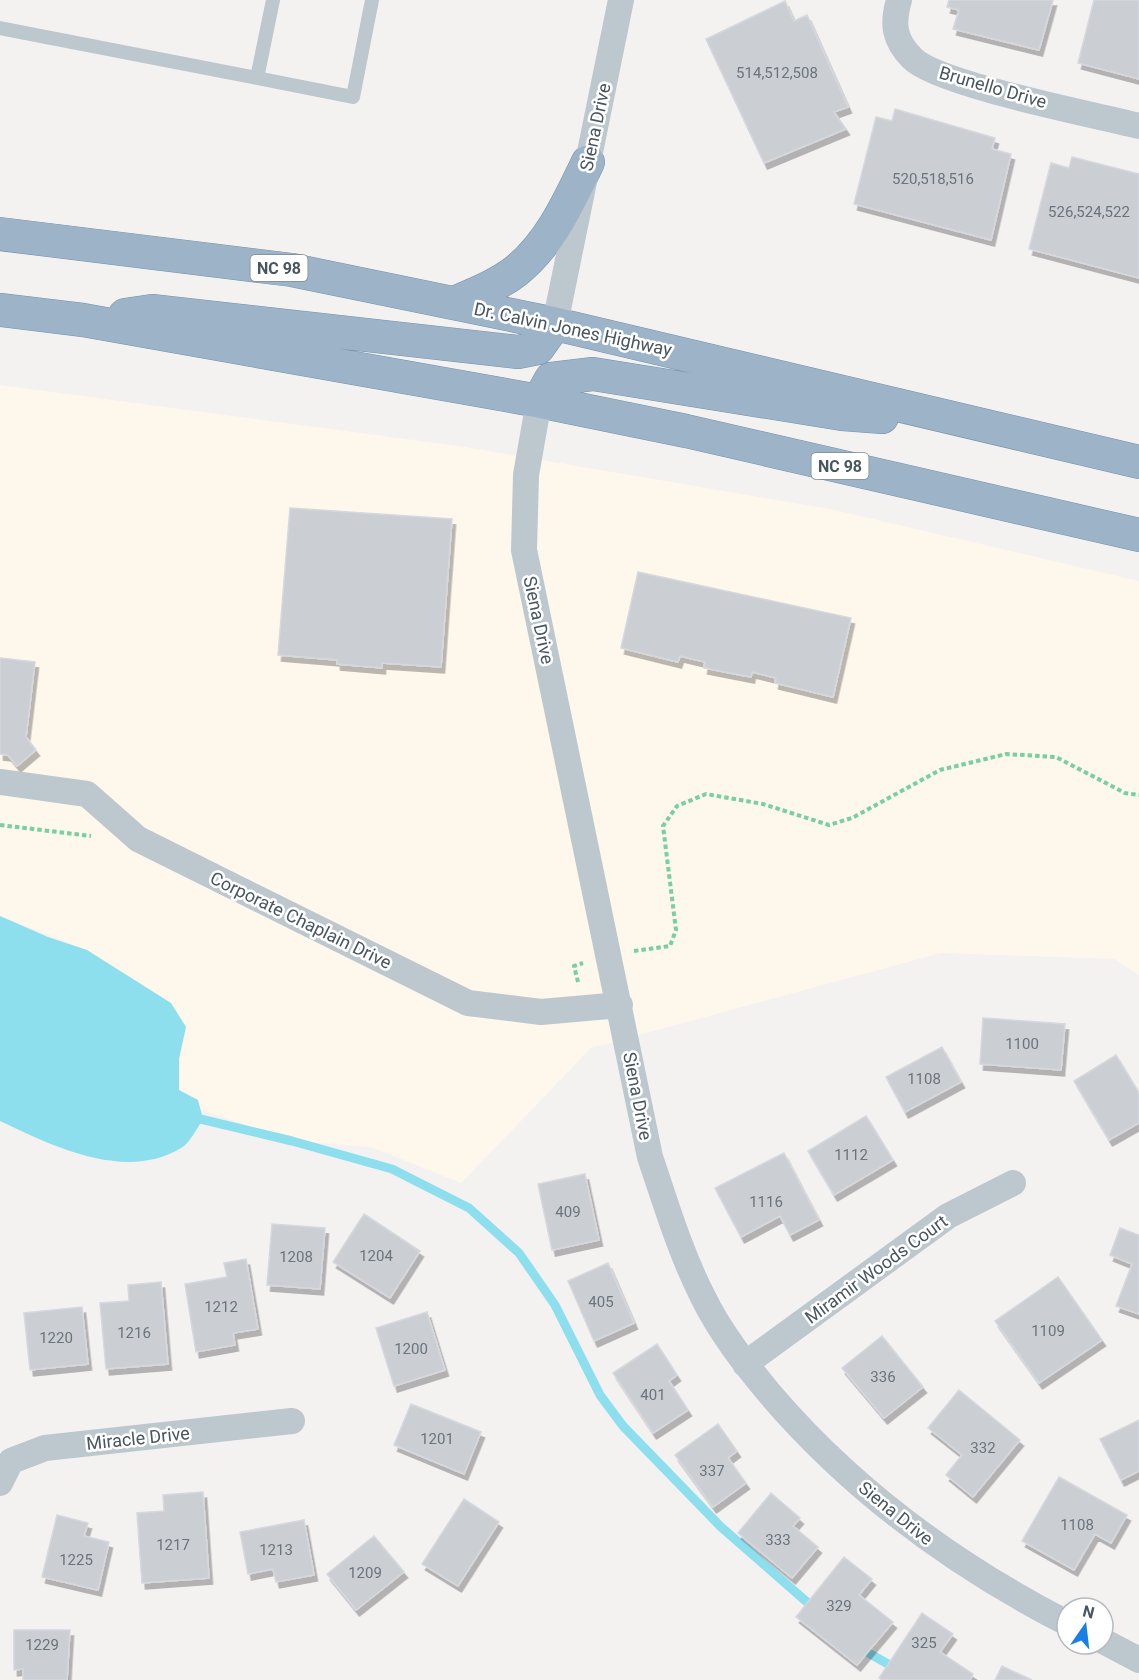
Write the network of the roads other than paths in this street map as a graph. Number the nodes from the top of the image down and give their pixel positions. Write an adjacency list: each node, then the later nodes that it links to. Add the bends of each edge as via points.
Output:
1 (273, 0): 6 (lane)
2 (372, 0): 6 (lane, via 353,97)
3 (621, 0): 8 (street, Siena Drive)
4 (899, 0): 7 (street, Brunello Drive, via 896,37 913,60 946,77)
5 (0, 28): 6 (lane)
6 (257, 78)
7 (1139, 126)
8 (588, 162): 10 (highway, via 560,220 517,271); 13 (street, Siena Drive)
9 (0, 234): 10 (highway, Dr. Calvin Jones Highway / NC 98, via 292,270)
10 (454, 303): 13 (highway, Dr. Calvin Jones Highway / NC 98)
11 (0, 310): 12 (highway, NC 98)
12 (83, 320): 13 (highway, via 152,311 518,352 538,348); 14 (highway, NC 98)
13 (555, 324): 15 (highway, Dr. Calvin Jones Highway / NC 98)
14 (539, 401): 15 (highway, via 551,379 593,374 842,414); 17 (highway, NC 98); 19 (street, Siena Drive, via 526,475 524,550)
15 (986, 425): 16 (highway, Dr. Calvin Jones Highway / NC 98)
16 (1139, 462)
17 (1139, 535)
18 (0, 782): 19 (street, Corporate Chaplain Drive, via 87,794 138,839 468,1003 541,1012)
19 (620, 1005): 21 (street, Siena Drive, via 650,1157 682,1253 704,1299)
20 (1013, 1183): 21 (street, Miramir Woods Court, via 948,1216)
21 (745, 1364): 24 (street, Siena Drive, via 804,1433 876,1501 945,1552)
22 (292, 1421): 23 (street, Miracle Drive, via 45,1448 11,1461)
23 (0, 1483)
24 (1055, 1616)
25 (1115, 1647): 26 (street)
26 (1139, 1660)

